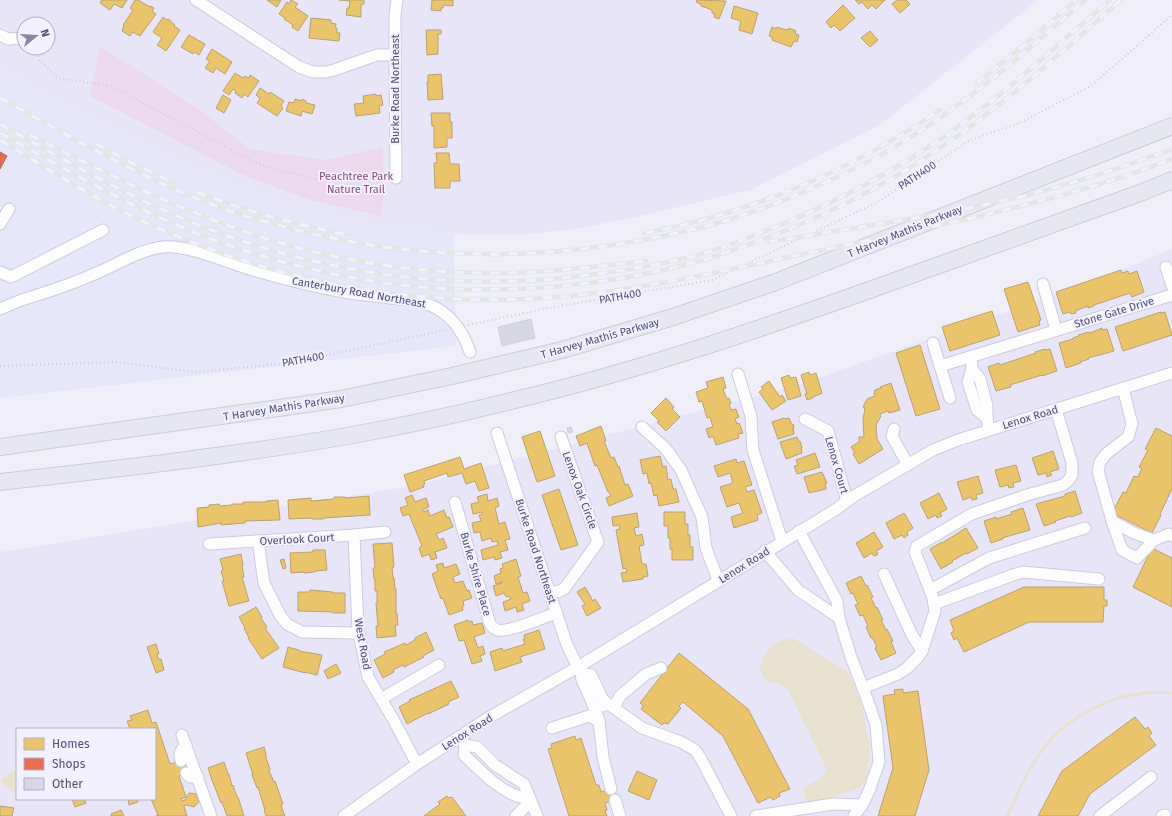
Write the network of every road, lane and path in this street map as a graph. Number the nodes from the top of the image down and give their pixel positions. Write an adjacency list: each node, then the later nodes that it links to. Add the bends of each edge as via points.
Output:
1 (196, 0): 6 (street, via 299,67 313,72 334,70 377,55)
2 (397, 0): 6 (street, Burke Road Northeast)
3 (1172, 15): 20 (path, PATH400, via 1091,86 1017,124 970,140 876,203 712,280 548,308)
4 (0, 35): 5 (street, via 8,39)
5 (16, 38)
6 (394, 55): 9 (street, Burke Road Northeast)
7 (38, 56): 9 (path, via 58,78 112,86 260,165 328,182)
8 (1172, 126): 42 (highway, T Harvey Mathis Parkway, via 773,283 670,318 575,346 507,364 341,399)
9 (396, 178)
10 (1172, 180): 44 (highway, via 786,320 571,386 460,413 348,436)
11 (9, 209): 12 (street)
12 (0, 224)
13 (103, 230): 15 (street, via 11,277)
14 (1166, 267): 17 (street)
15 (0, 272)
16 (1043, 284): 21 (street)
17 (1172, 286)
18 (1172, 294): 21 (street, Stone Gate Drive)
19 (0, 309): 20 (street, Canterbury Road Northeast, via 98,273 145,250 164,247 184,248 302,283 430,305 446,314)
20 (459, 327): 23 (street, Canterbury Road Northeast); 25 (path, PATH400, via 289,363 195,372 116,362)
21 (1056, 330): 24 (street, Stone Gate Drive)
22 (933, 343): 26 (street)
23 (470, 352)
24 (971, 357): 26 (street, Stone Gate Drive); 27 (street)
25 (0, 366)
26 (940, 366): 33 (street)
27 (972, 369): 31 (street, via 980,379); 32 (street, via 968,382)
28 (1172, 373): 30 (street, Lenox Road)
29 (738, 374): 57 (street, via 751,416 753,450)
30 (1122, 388): 34 (street, Lenox Road); 49 (street, via 1132,424 1128,437 1106,454 1100,462 1098,471)
31 (984, 392): 32 (street); 35 (street, via 988,406)
32 (972, 396): 35 (street, via 977,410)
33 (950, 398)
34 (1056, 409): 39 (street, Lenox Road); 63 (street, via 1072,463 1072,475 1068,481 1063,485 972,514 917,546 915,552)
35 (987, 418): 39 (street)
36 (805, 419): 47 (street, Lenox Court, via 828,431)
37 (642, 427): 62 (street, via 666,449 681,470 702,516 706,548)
38 (894, 429): 43 (street, via 892,436)
39 (991, 430): 43 (street, Lenox Road, via 933,450)
40 (497, 433): 65 (street, Burke Road Northeast)
41 (561, 437): 65 (street, Lenox Oak Circle, via 598,542 565,588)
42 (0, 447)
43 (908, 465): 47 (street, Lenox Road)
44 (104, 470): 45 (highway); 46 (highway)
45 (0, 482)
46 (0, 490)
47 (847, 501): 51 (street, Lenox Road)
48 (455, 502): 68 (street, Burke Shire Place, via 492,627 498,630 512,629)
49 (1112, 521): 55 (street); 55 (street, via 1122,550 1137,558)
50 (1086, 528): 63 (street, via 989,558)
51 (799, 531): 57 (street, Lenox Road); 64 (street)
52 (385, 532): 53 (street, Overlook Court)
53 (354, 535): 56 (street, Overlook Court); 70 (street, West Road)
54 (1172, 536): 55 (street, via 1169,534)
55 (1154, 540)
56 (258, 541): 58 (street, Overlook Court); 70 (street, via 264,583 287,624 302,632)
57 (782, 541): 59 (street, Lenox Road)
58 (209, 544)
59 (765, 551): 62 (street, Lenox Road); 66 (street, via 798,590 813,596)
60 (884, 574): 71 (street)
61 (1099, 579): 67 (street, via 1023,572)
62 (718, 580): 74 (street, Lenox Road)
63 (930, 590): 67 (street)
64 (832, 592): 66 (street); 69 (street, via 837,601)
65 (550, 593): 68 (street, Burke Road Northeast)
66 (816, 602): 69 (street)
67 (934, 604): 71 (street, via 935,611)
68 (556, 613): 74 (street, Burke Road Northeast, via 567,645)
69 (839, 618): 75 (street)
70 (359, 632): 77 (street, West Road, via 368,676)
71 (922, 651): 75 (street, via 898,674)
72 (439, 665): 77 (street)
73 (661, 668): 78 (street, via 646,674 620,696)
74 (580, 670): 76 (street, Burke Road Northeast, via 582,680); 81 (street, Lenox Road, via 488,718)
75 (863, 688): 92 (street, via 876,725 879,762)
76 (596, 695): 78 (street); 79 (street, Burke Road Northeast)
77 (381, 699): 83 (street, West Road)
78 (614, 707): 98 (street, via 642,728 682,742 695,750)
79 (599, 721): 80 (street, via 589,716); 89 (street, Burke Road Northeast, via 603,758)
80 (552, 728)
81 (462, 740): 83 (street, Lenox Road); 84 (street, via 477,747); 86 (street, via 464,755)
82 (181, 761): 88 (street, via 179,755 184,740)
83 (418, 764): 94 (street, Lenox Road)
84 (495, 765): 86 (street); 90 (street, via 524,784)
85 (186, 773): 88 (street, via 190,777)
86 (485, 775): 90 (street, via 501,788)
87 (1151, 777): 101 (street)
88 (198, 778): 93 (street)
89 (611, 789)
90 (530, 800): 95 (street); 96 (street)
91 (615, 800): 97 (street)
92 (862, 805): 99 (street, via 833,804); 100 (street)
93 (211, 816)
94 (344, 816)
95 (516, 816)
96 (537, 816)
97 (620, 816)
98 (731, 816)
99 (756, 816)
100 (854, 816)
101 (1100, 816)

